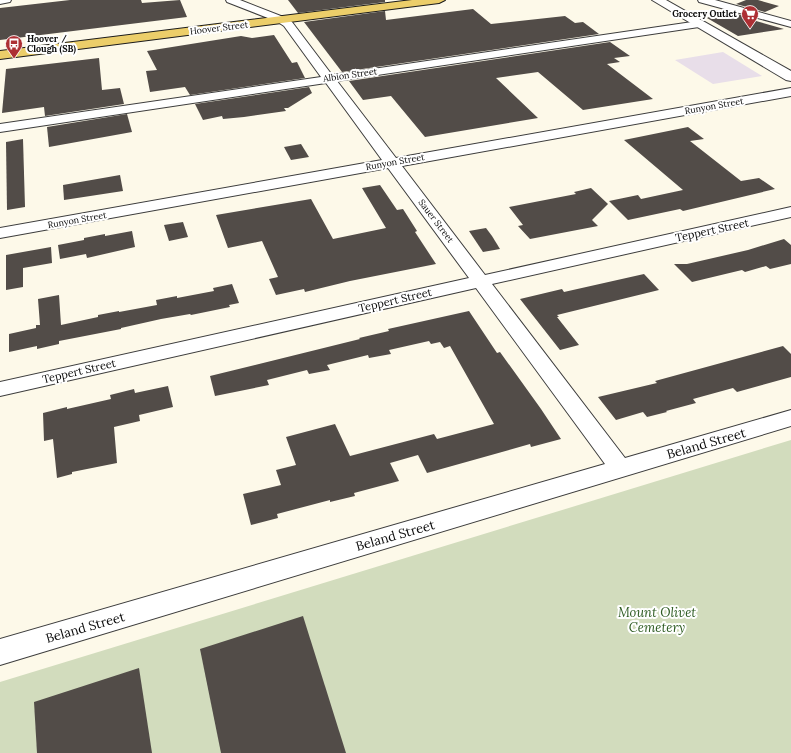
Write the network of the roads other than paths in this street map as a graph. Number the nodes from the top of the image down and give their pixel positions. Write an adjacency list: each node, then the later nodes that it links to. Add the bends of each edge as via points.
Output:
1 (6, 0): 6 (street)
2 (232, 0): 7 (street, Sauer Street)
3 (439, 0): 7 (main road, Hoover Street)
4 (658, 0): 8 (street)
5 (703, 0): 9 (street)
6 (0, 1)
7 (282, 20): 10 (main road, Hoover Street); 12 (street, Sauer Street, via 288,24)
8 (699, 24): 11 (street); 12 (street, Albion Street)
9 (791, 24)
10 (0, 55)
11 (791, 77)
12 (328, 78): 14 (street, Albion Street); 15 (street, Sauer Street)
13 (791, 92): 15 (street, Runyon Street)
14 (0, 128)
15 (392, 163): 17 (street, Runyon Street); 18 (street, Sauer Street)
16 (791, 212): 18 (street, Teppert Street)
17 (0, 234)
18 (481, 281): 19 (street, Teppert Street); 21 (street, Sauer Street)
19 (0, 389)
20 (791, 418): 21 (street, Beland Street)
21 (620, 468): 22 (street, Beland Street)
22 (0, 652)

